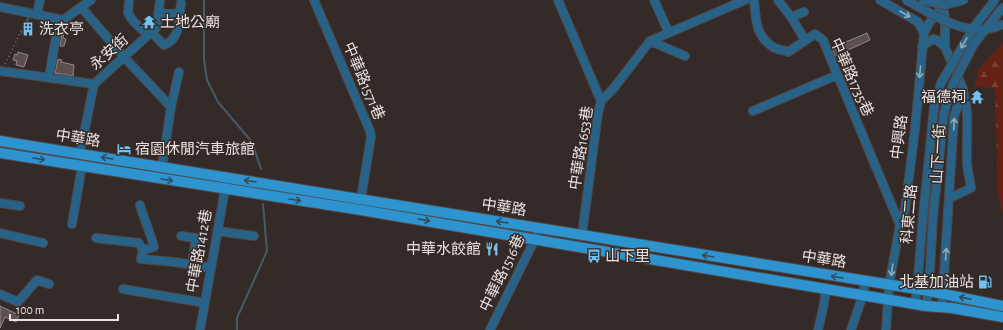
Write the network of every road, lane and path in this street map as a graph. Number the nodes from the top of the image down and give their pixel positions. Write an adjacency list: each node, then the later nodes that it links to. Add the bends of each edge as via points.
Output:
1 (40, 0): 23 (street)
2 (90, 0): 20 (street)
3 (129, 0): 29 (street, via 128,12 133,21)
4 (160, 0): 24 (street, 永安街)
5 (314, 0): 55 (street, 中華路1571巷, via 370,131)
6 (558, 0): 44 (street)
7 (654, 0): 30 (street)
8 (745, 0): 30 (street, 中華路1653巷)
9 (754, 0): 32 (street, 中華路1735巷, via 757,27 761,36 774,48 788,52)
10 (778, 0): 26 (street)
11 (880, 0): 31 (street, one-way to 31, via 918,22)
12 (906, 0): 28 (street, bridge, via 957,27 976,30 996,28)
13 (923, 0): 15 (street, bridge, via 945,5)
14 (930, 0): 18 (street)
15 (964, 0)
16 (995, 0): 79 (street, 科東二路, one-way to 79, bridge, via 974,27 941,82 934,108)
17 (181, 3): 25 (street)
18 (942, 3): 31 (street); 35 (street, 山下一街, via 945,17)
19 (0, 7): 23 (street)
20 (81, 7): 27 (street, via 63,20); 37 (street)
21 (1003, 7): 80 (street, 科東二路, bridge, via 974,44 952,86 944,113 933,217)
22 (804, 12): 26 (street)
23 (33, 13): 27 (street); 38 (path)
24 (158, 13): 25 (street); 29 (street, 永安街, via 157,27)
25 (180, 14): 29 (street, via 177,34 169,43 164,45)
26 (791, 17): 32 (street)
27 (59, 19): 41 (street)
28 (1003, 24)
29 (150, 33): 37 (street, 永安街)
30 (669, 33): 33 (street, 中華路1653巷)
31 (924, 33): 34 (street, 中興路)
32 (805, 40): 40 (street, 中華路1735巷, via 815,34 823,40)
33 (650, 41): 36 (street); 44 (street, 中華路1653巷)
34 (922, 46): 35 (street, via 933,39); 60 (street, 中興路, one-way to 60, via 915,129 905,210)
35 (945, 47): 43 (street, 山下一街)
36 (685, 56)
37 (124, 57): 42 (street, 永安街); 45 (street)
38 (0, 72): 41 (street, 永安街)
39 (179, 72): 45 (street)
40 (837, 75): 46 (street); 60 (street, 中華路1735巷)
41 (48, 78): 42 (street, 永安街)
42 (94, 84): 49 (street)
43 (963, 89): 54 (street, 山下一街, one-way to 43, via 954,117); 54 (street, 山下一街, via 968,118 966,163 972,188)
44 (601, 101): 64 (street, 中華路1653巷)
45 (171, 107): 51 (street)
46 (753, 111)
47 (0, 140): 49 (main road, 中華路)
48 (0, 153): 50 (main road, 中華路, one-way to 50)
49 (80, 154): 51 (main road, 中華路, one-way to 49)
50 (82, 166): 53 (main road, 中華路, one-way to 53); 59 (street)
51 (162, 167): 52 (main road, 中華路)
52 (227, 178): 53 (street, 中華路1412巷); 55 (main road, 中華路, one-way to 52)
53 (224, 189): 62 (street, 中華路1412巷); 68 (main road, 中華路, one-way to 68)
54 (950, 198): 82 (street, 山下一街, one-way to 54)
55 (361, 199): 61 (main road, 中華路, one-way to 55)
56 (0, 203): 58 (street)
57 (140, 205): 71 (street, via 154,247)
58 (20, 206)
59 (72, 224)
60 (900, 225): 76 (street, 中興路, one-way to 76)
61 (538, 228): 64 (main road, 中華路); 68 (street, 中華路1516巷)
62 (217, 231): 66 (street); 73 (street, 中華路1412巷)
63 (0, 233): 69 (street)
64 (582, 235): 70 (main road); 74 (main road, 中華路, one-way to 64)
65 (181, 236): 72 (street, via 196,238)
66 (254, 236)
67 (96, 238): 71 (street, via 139,243)
68 (535, 239): 70 (main road, 中華路); 93 (street, 中華路1516巷)
69 (43, 243)
70 (581, 246): 77 (main road, 中華路)
71 (143, 250): 72 (street, via 141,259)
72 (192, 265): 73 (street)
73 (211, 268): 85 (street, 中華路1412巷)
74 (865, 281): 76 (main road, 中華路); 83 (street)
75 (49, 284): 81 (street, via 38,280 18,302)
76 (889, 285): 79 (main road, 中華路); 84 (street, 中興路)
77 (826, 288): 83 (main road, 中華路); 94 (street)
78 (123, 289): 85 (street)
79 (918, 290): 80 (main road, 中華路); 86 (street, 科東二路)
80 (929, 291): 82 (main road, 中華路); 87 (street, 科東二路)
81 (0, 294)
82 (944, 294): 88 (main road, 中華路, one-way to 82); 89 (street, 山下一街)
83 (863, 295): 84 (main road, 中華路); 95 (street)
84 (888, 299): 86 (main road, 中華路); 91 (street, 中興路)
85 (205, 303): 92 (street, 中華路1412巷)
86 (915, 304): 87 (main road, 中華路)
87 (926, 306): 89 (main road, 中華路)
88 (1003, 306)
89 (942, 307): 90 (main road, 中華路)
90 (1003, 317)
91 (886, 327): 96 (street)
92 (200, 330)
93 (490, 330)
94 (818, 330)
95 (851, 330)
96 (894, 330)

